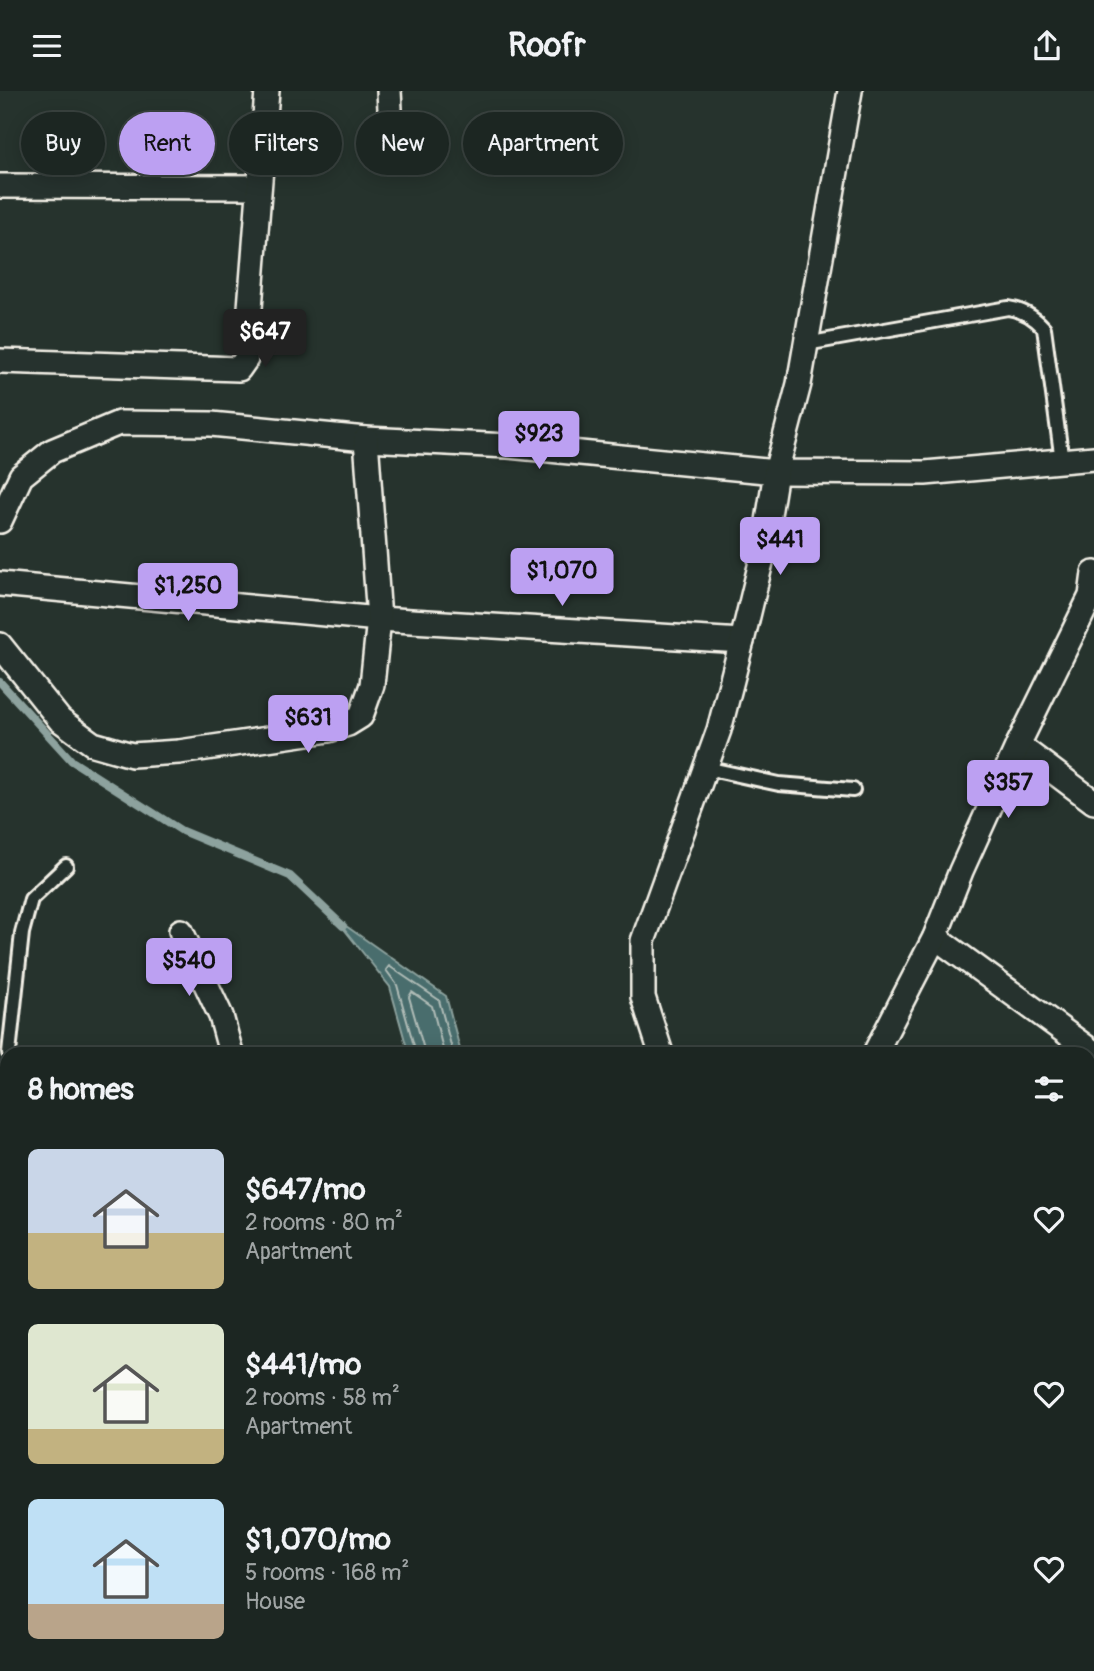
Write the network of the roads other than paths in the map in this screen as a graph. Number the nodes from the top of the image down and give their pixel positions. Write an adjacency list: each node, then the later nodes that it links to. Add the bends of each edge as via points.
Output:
1 (267, 91): 4 (street)
2 (850, 91): 5 (street)
3 (0, 186): 4 (street)
4 (259, 187): 6 (street, via 246,359 239,369)
5 (806, 344): 9 (lane, via 1018,309 1044,328); 10 (street)
6 (0, 361)
7 (366, 439): 10 (street, via 508,446); 11 (street, via 211,424 119,423 52,451 20,476); 14 (street)
8 (1094, 457): 9 (street)
9 (1062, 461): 10 (street, via 925,473)
10 (776, 472): 15 (street)
11 (0, 521)
12 (1094, 573): 17 (street, via 1091,596)
13 (0, 584): 14 (street)
14 (379, 619): 15 (street); 16 (street, via 372,685 361,716 329,730 179,752 132,755 93,744 60,720)
15 (742, 641): 18 (street)
16 (0, 645)
17 (1018, 745): 20 (street); 23 (street)
18 (706, 768): 19 (lane, via 779,784); 26 (street, via 643,941 643,997)
19 (853, 790)
20 (1094, 802)
21 (66, 866): 24 (lane, via 31,899 22,933)
22 (181, 931): 25 (street, via 222,1016)
23 (934, 937): 27 (street); 28 (street)
24 (10, 1047)
25 (230, 1047)
26 (659, 1047)
27 (878, 1047)
28 (1086, 1047)

